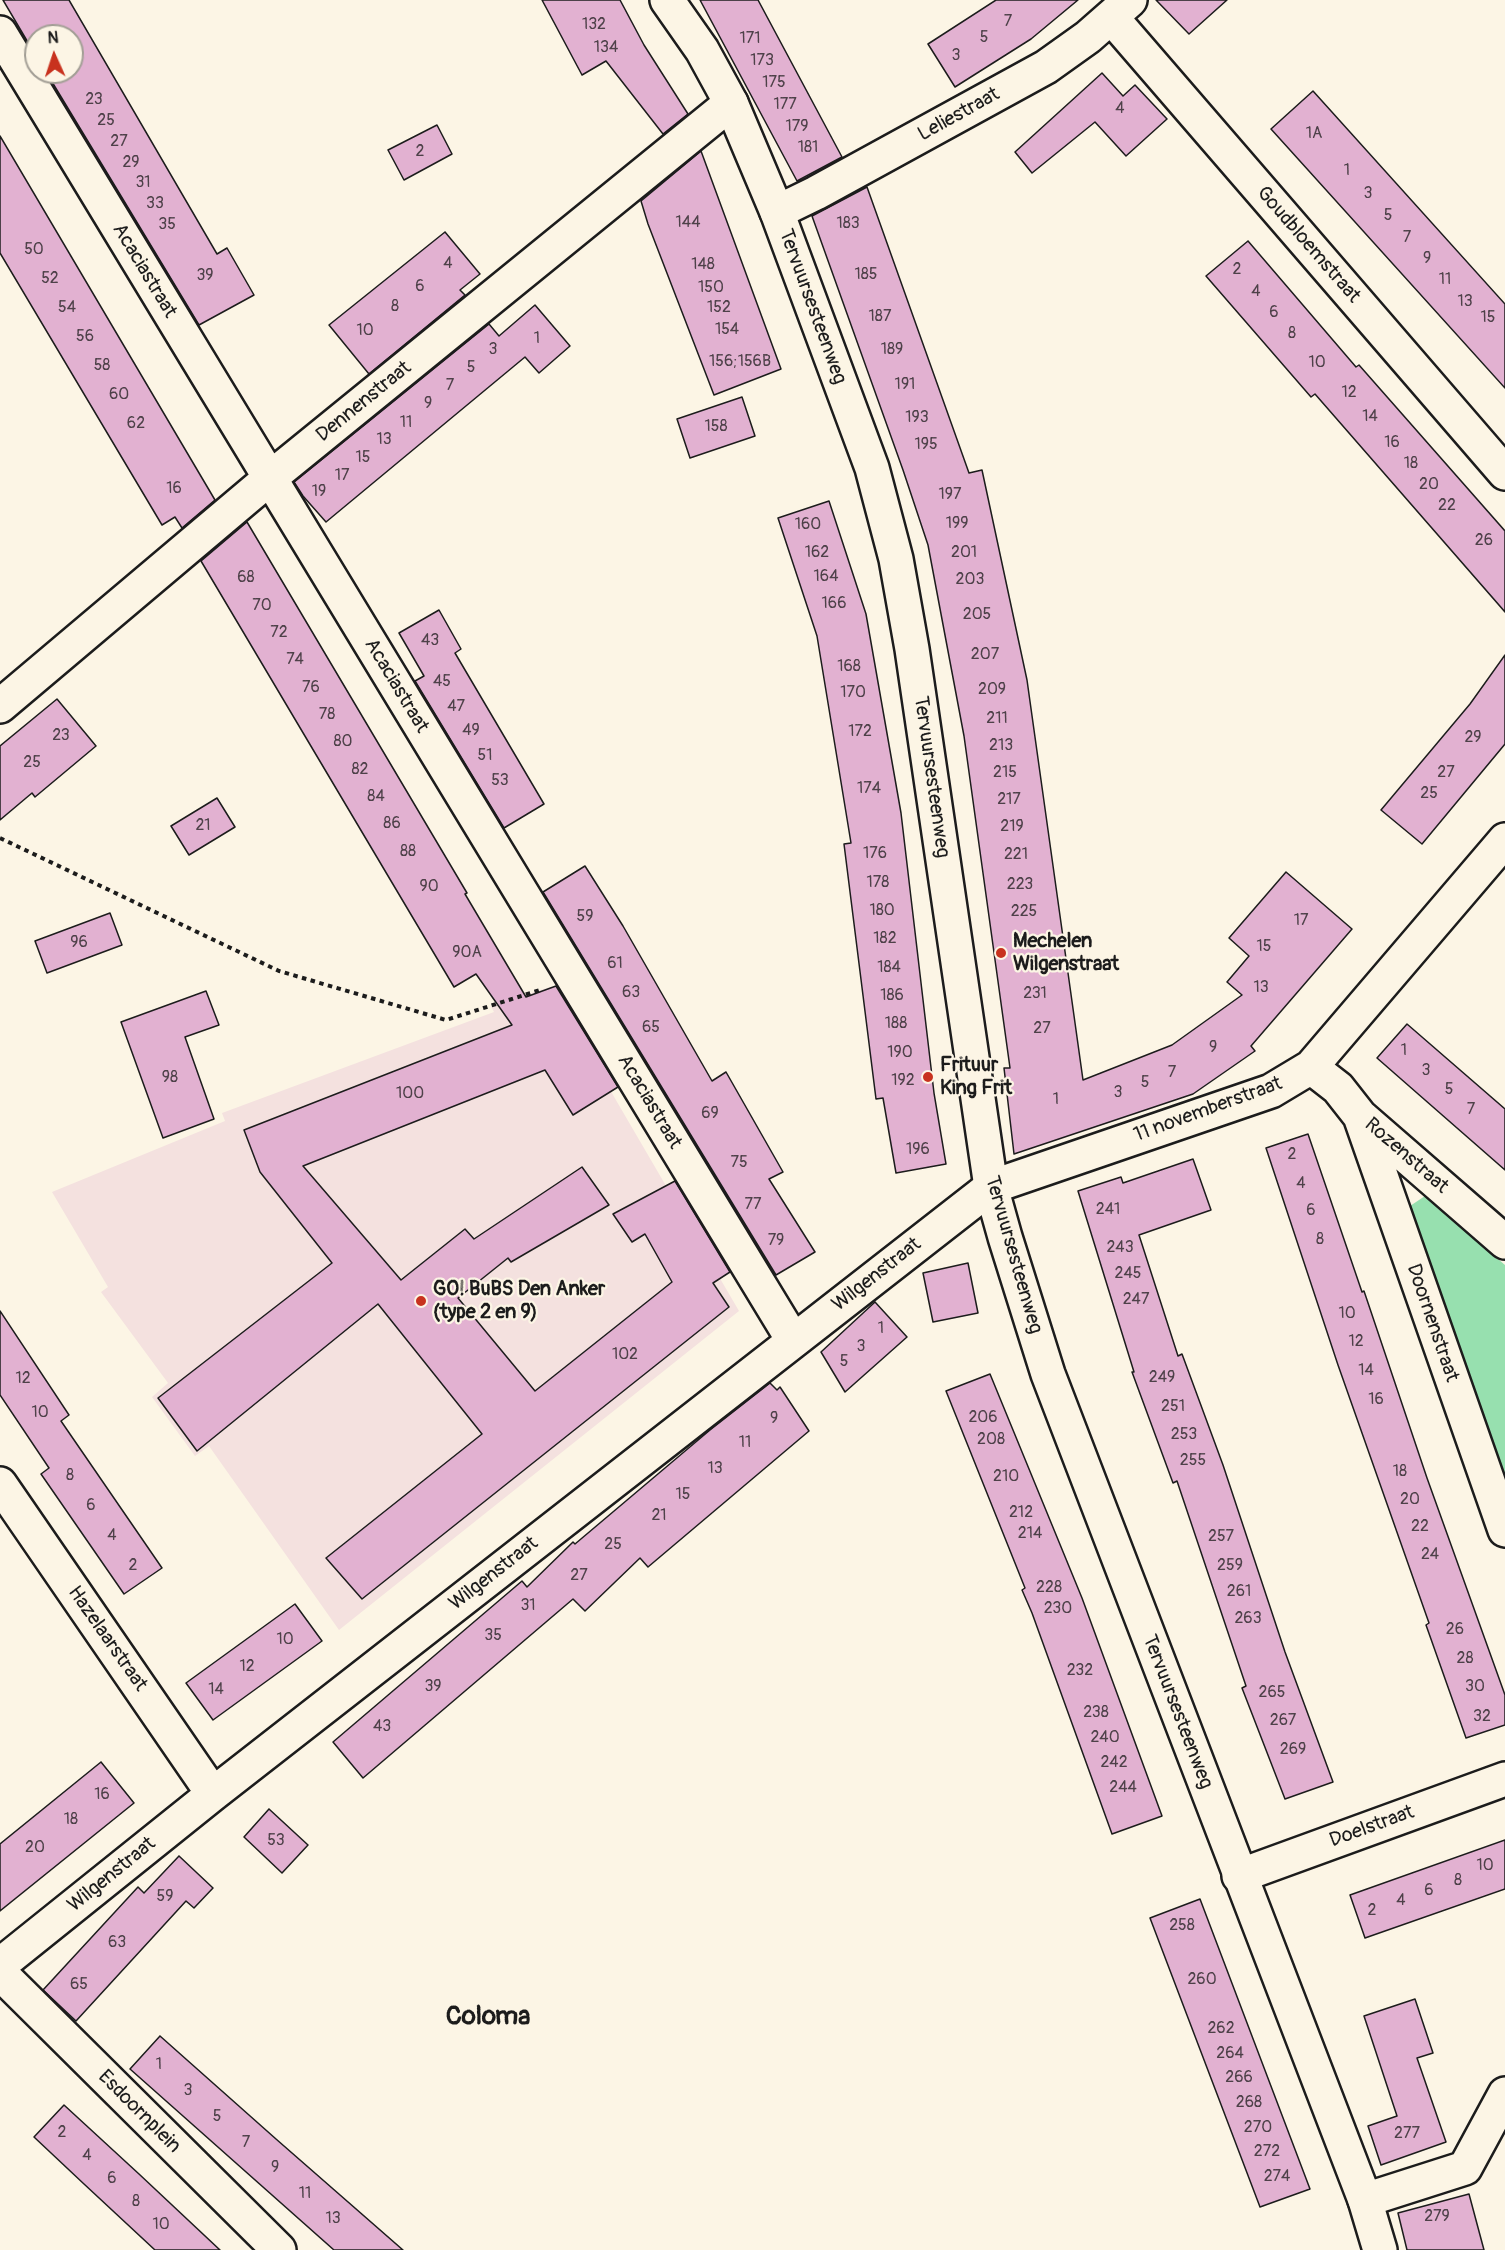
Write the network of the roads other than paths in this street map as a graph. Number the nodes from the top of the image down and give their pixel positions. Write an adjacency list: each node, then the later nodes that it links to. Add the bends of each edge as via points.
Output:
1 (667, 0): 4 (street, Tervuursesteenweg, via 702,50)
2 (1121, 9): 5 (street, Leliestraat, via 1046,67); 6 (street, Goudbloemstraat)
3 (0, 33): 7 (street, Acaciastraat)
4 (730, 103): 5 (street, Tervuursesteenweg); 7 (street, Dennenstraat)
5 (777, 212): 12 (street, Tervuursesteenweg, via 872,468 896,560)
6 (1505, 473)
7 (270, 478): 8 (street, Dennenstraat); 14 (street, Acaciastraat)
8 (0, 706)
9 (1505, 840): 10 (street, 11 novemberstraat)
10 (1311, 1067): 11 (street, Rozenstraat, via 1338,1088); 12 (street, 11 novemberstraat, via 1271,1091)
11 (1360, 1116): 13 (street, Rozenstraat); 16 (street, Doornenstraat)
12 (991, 1186): 14 (street, Wilgenstraat); 19 (street, Tervuursesteenweg, via 1048,1374)
13 (1505, 1242)
14 (793, 1340): 18 (street, Wilgenstraat)
15 (0, 1484): 18 (street, Hazelaarstraat)
16 (1505, 1530)
17 (1505, 1779): 19 (street, Doelstraat)
18 (213, 1794): 20 (street, Wilgenstraat)
19 (1239, 1876): 23 (street, Tervuursesteenweg)
20 (0, 1965)
21 (0, 1973): 24 (street, Esdoornplein)
22 (1505, 2094): 23 (street, via 1466,2169)
23 (1365, 2200): 25 (street, Tervuursesteenweg)
24 (279, 2250)
25 (1380, 2250)

